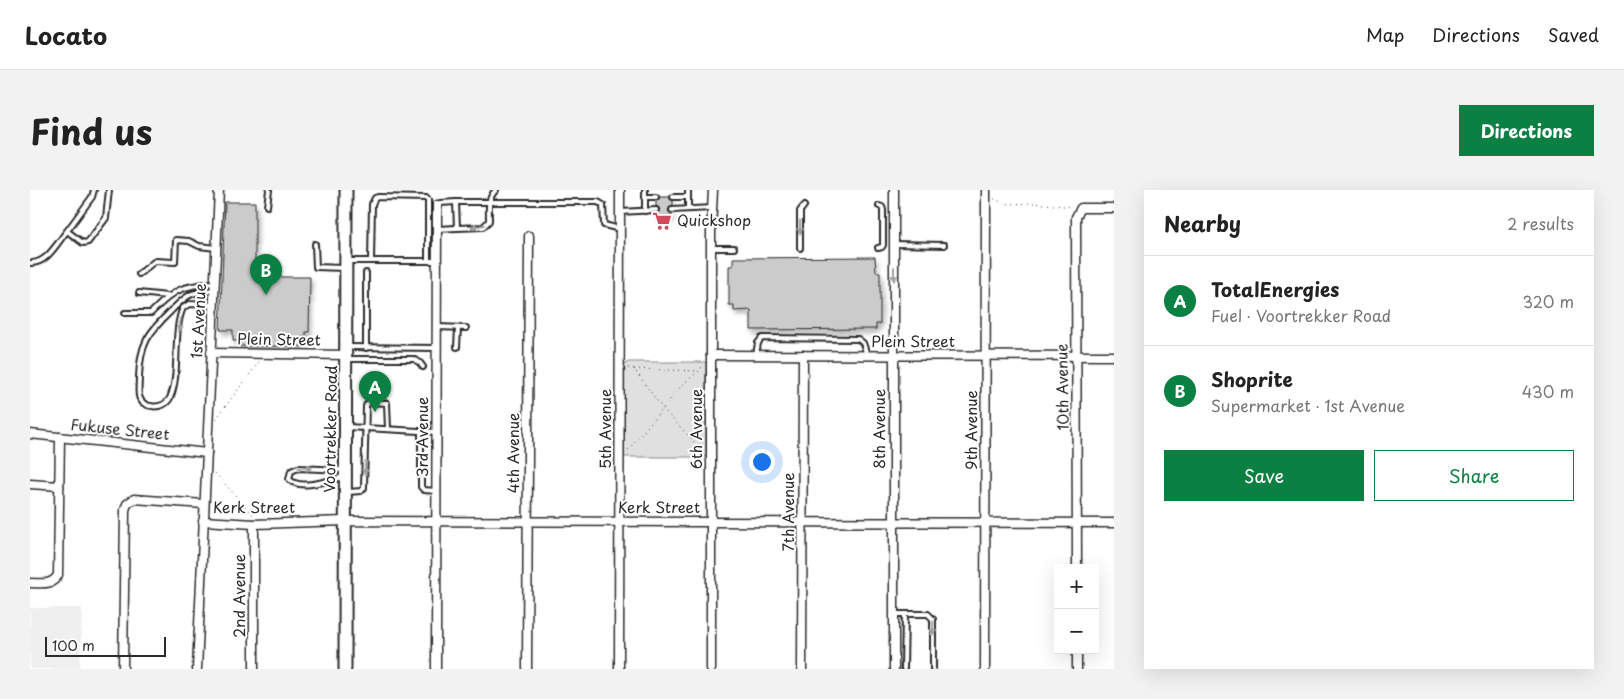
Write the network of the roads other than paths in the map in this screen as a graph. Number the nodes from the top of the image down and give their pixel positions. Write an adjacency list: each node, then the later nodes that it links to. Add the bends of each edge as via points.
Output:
1 (94, 190): 35 (lane)
2 (109, 190): 35 (lane, via 106,218 88,242 81,242)
3 (219, 190): 40 (street, 1st Avenue)
4 (269, 190): 20 (lane)
5 (346, 190): 49 (main road, Voortrekker Road)
6 (496, 190): 18 (lane)
7 (620, 190): 29 (street, 5th Avenue)
8 (645, 190): 13 (lane)
9 (688, 190): 16 (lane)
10 (714, 190): 23 (street, 6th Avenue)
11 (894, 190): 32 (street, 8th Avenue)
12 (986, 190): 70 (street, 9th Avenue)
13 (645, 197): 14 (lane); 28 (lane)
14 (656, 197)
15 (673, 198): 16 (lane)
16 (688, 198): 25 (lane)
17 (456, 202): 18 (lane); 19 (lane); 30 (lane)
18 (489, 203): 30 (lane, one-way to 30, via 485,226); 34 (lane, via 598,202 603,205 604,225)
19 (437, 205): 33 (street, 3rd Avenue)
20 (267, 206)
21 (804, 206): 43 (lane, one-way to 43, via 800,211)
22 (879, 206): 31 (lane, via 883,209)
23 (713, 208): 25 (lane); 41 (street, 6th Avenue)
24 (1114, 208): 71 (street, 10th Avenue, via 1081,208 1076,217)
25 (688, 209): 27 (lane)
26 (656, 210): 28 (lane)
27 (672, 210)
28 (645, 211): 29 (lane)
29 (620, 212): 34 (street, 5th Avenue)
30 (457, 228): 33 (lane)
31 (882, 228): 32 (lane); 44 (lane, via 883,245)
32 (894, 228): 38 (street, 8th Avenue)
33 (437, 229): 47 (street, 3rd Avenue)
34 (620, 230): 92 (street, 5th Avenue)
35 (67, 231): 48 (lane, via 44,260)
36 (529, 236): 91 (street, 4th Avenue)
37 (315, 244): 49 (lane, via 316,267)
38 (894, 244): 39 (lane); 69 (street, 8th Avenue, one-way to 69)
39 (944, 245)
40 (216, 248): 51 (lane, via 176,240 174,262 155,262); 52 (street, 1st Avenue)
41 (711, 248): 42 (lane); 65 (street, 6th Avenue)
42 (734, 248)
43 (800, 248)
44 (878, 248)
45 (371, 261): 46 (lane); 46 (lane, via 372,204 378,197 428,200); 49 (lane)
46 (428, 261): 47 (lane)
47 (437, 261): 57 (street, 3rd Avenue)
48 (30, 263)
49 (346, 264): 64 (main road, Voortrekker Road)
50 (366, 273): 61 (lane)
51 (139, 274)
52 (214, 287): 54 (lane, via 192,285); 55 (street, 1st Avenue); 55 (lane, one-way to 52, via 189,304 183,308 170,398 162,405 142,403 139,396 141,356 146,340 185,298)
53 (138, 293): 54 (lane)
54 (168, 296): 56 (lane, via 151,313)
55 (214, 305): 63 (street, 1st Avenue)
56 (125, 313)
57 (437, 327): 58 (lane); 62 (street, 3rd Avenue)
58 (458, 328): 59 (lane); 60 (lane)
59 (466, 328)
60 (457, 347)
61 (366, 348): 62 (lane); 64 (lane)
62 (437, 348): 78 (street, 3rd Avenue)
63 (211, 353): 64 (street, Plein Street); 81 (street, 1st Avenue)
64 (347, 354): 73 (lane, via 414,359); 74 (main road, Voortrekker Road)
65 (711, 355): 66 (street, Plein Street); 93 (street, 6th Avenue)
66 (756, 355): 67 (street, Plein Street); 68 (lane, via 762,338 858,339 864,343)
67 (803, 355): 68 (street, Plein Street); 95 (street, 7th Avenue)
68 (867, 355): 69 (street, Plein Street)
69 (894, 355): 70 (street, Plein Street); 96 (street, 8th Avenue)
70 (985, 356): 71 (street, Plein Street); 94 (street, 9th Avenue)
71 (1076, 356): 72 (street, Plein Street); 99 (street, 10th Avenue)
72 (1114, 356)
73 (423, 367)
74 (346, 427): 75 (lane); 82 (main road, Voortrekker Road)
75 (366, 428): 76 (lane); 76 (lane, via 367,404 385,402 388,404); 86 (lane, one-way to 86, via 364,488)
76 (388, 429): 77 (lane)
77 (421, 431): 78 (lane); 85 (lane, via 421,487)
78 (437, 432): 85 (street, 3rd Avenue)
79 (30, 434): 80 (street, Fukuse Street)
80 (60, 437): 81 (street, Fukuse Street); 84 (street)
81 (207, 453): 87 (street, 1st Avenue)
82 (346, 474): 82 (lane, one-way to 82, via 314,484 295,484 289,479 291,471 298,468); 86 (main road, Voortrekker Road)
83 (30, 484): 84 (street)
84 (59, 486): 101 (street, via 58,575 50,583)
85 (436, 491): 90 (street, 3rd Avenue)
86 (346, 492): 89 (main road, Voortrekker Road)
87 (204, 504): 88 (street); 105 (street, via 134,499 127,504)
88 (203, 521): 98 (street, Kerk Street); 106 (street)
89 (345, 521): 90 (street, Kerk Street); 98 (street, Kerk Street); 108 (main road, Voortrekker Road)
90 (436, 522): 91 (street, Kerk Street); 109 (street, 3rd Avenue)
91 (528, 522): 92 (street, Kerk Street); 110 (street, 4th Avenue)
92 (619, 522): 93 (street, Kerk Street); 111 (street, 5th Avenue)
93 (711, 522): 95 (street, Kerk Street); 112 (street, 6th Avenue)
94 (986, 522): 96 (street, Kerk Street); 99 (street, Kerk Street); 117 (street, 9th Avenue)
95 (802, 523): 96 (street, Kerk Street); 113 (street, 7th Avenue)
96 (894, 523): 102 (street, 8th Avenue)
97 (1114, 523): 99 (street, Kerk Street)
98 (254, 524): 107 (street, 2nd Avenue)
99 (1078, 524): 100 (street, 10th Avenue)
100 (1077, 564)
101 (30, 583)
102 (894, 614): 103 (lane); 114 (street, 8th Avenue)
103 (905, 614): 115 (lane); 116 (lane, one-way to 116, via 928,614 933,619)
104 (1077, 654): 118 (street)
105 (124, 669)
106 (197, 669)
107 (254, 669)
108 (345, 669)
109 (436, 669)
110 (527, 669)
111 (619, 669)
112 (711, 669)
113 (802, 669)
114 (894, 669)
115 (904, 669)
116 (933, 669)
117 (985, 669)
118 (1077, 669)

